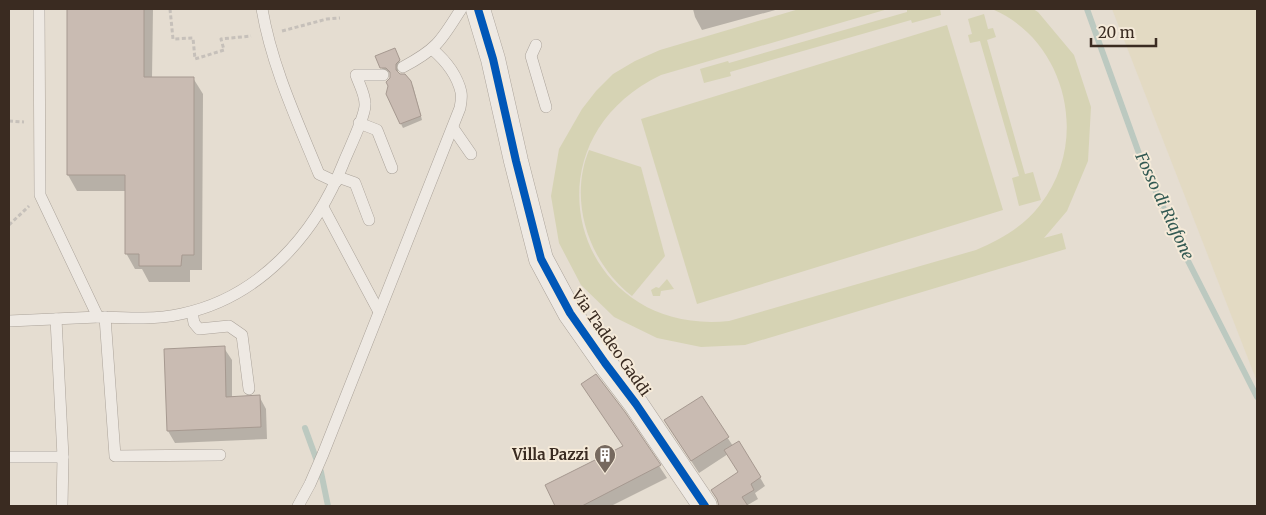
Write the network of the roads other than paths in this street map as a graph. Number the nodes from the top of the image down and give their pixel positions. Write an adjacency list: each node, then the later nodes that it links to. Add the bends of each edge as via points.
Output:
1 (39, 9): 19 (lane, via 40,195)
2 (262, 9): 14 (lane, via 278,74 319,174)
3 (461, 9): 6 (lane)
4 (478, 9): 28 (street, Via Taddeo Gaddi, via 494,59 541,259 570,313)
5 (536, 44): 9 (lane, via 532,56)
6 (432, 50): 7 (lane); 11 (lane, via 450,68 461,93)
7 (403, 67)
8 (383, 75): 10 (lane, via 356,75 365,106)
9 (546, 107)
10 (359, 123): 13 (lane, via 377,130); 14 (lane)
11 (453, 128): 12 (lane); 18 (lane)
12 (471, 154)
13 (392, 168)
14 (337, 179): 15 (lane); 16 (lane, via 355,183)
15 (323, 206): 17 (lane, via 281,260 259,278 221,301); 18 (lane)
16 (368, 220)
17 (192, 312): 19 (lane, via 164,317); 22 (lane, via 199,329 229,326 242,335)
18 (379, 312): 27 (lane, via 314,477)
19 (101, 317): 20 (lane); 23 (lane, via 115,456)
20 (56, 319): 21 (lane); 24 (lane)
21 (9, 321)
22 (249, 389)
23 (220, 455)
24 (63, 457): 25 (lane); 26 (lane)
25 (9, 458)
26 (62, 506)
27 (298, 506)
28 (705, 506)

